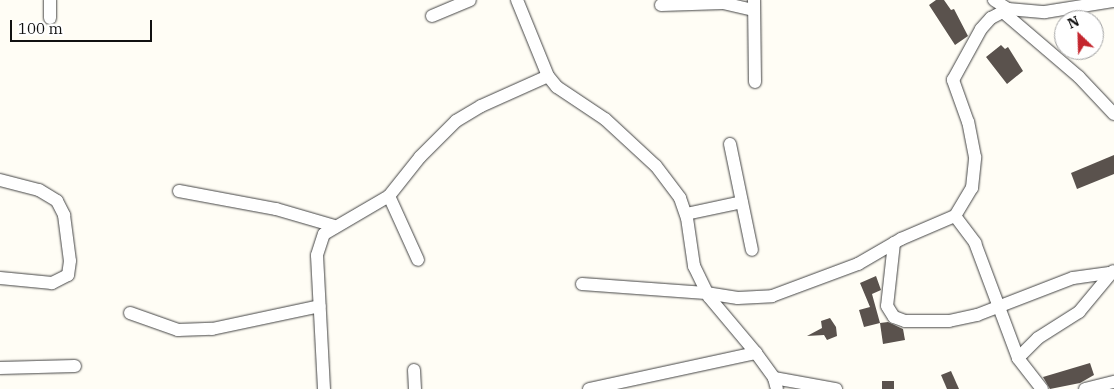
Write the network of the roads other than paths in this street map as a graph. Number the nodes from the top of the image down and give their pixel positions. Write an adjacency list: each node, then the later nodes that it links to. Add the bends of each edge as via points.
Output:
1 (50, 0): 11 (street)
2 (470, 0): 10 (street)
3 (517, 0): 12 (street)
4 (994, 0): 9 (street)
5 (1114, 1): 6 (street)
6 (1089, 2): 9 (street, via 1045,12)
7 (661, 5): 8 (street)
8 (753, 5): 13 (street)
9 (1006, 10): 14 (street); 21 (street, via 981,29 953,80 968,122 975,157 972,188)
10 (432, 16)
11 (50, 18)
12 (548, 76): 18 (street, via 456,121 420,157); 20 (street, via 557,87 605,119 656,166 680,198)
13 (755, 82)
14 (1114, 114)
15 (730, 144): 19 (street)
16 (0, 180): 27 (street, via 39,190 58,201 64,215 70,262 68,275 52,283)
17 (179, 191): 22 (street, via 276,209)
18 (389, 196): 22 (street); 25 (street)
19 (742, 202): 20 (street); 24 (street)
20 (686, 214): 29 (street, via 694,266)
21 (955, 216): 23 (street); 31 (street, via 975,243)
22 (334, 226): 30 (street, via 324,234 317,255)
23 (894, 243): 29 (street, via 858,264 772,296 738,298); 31 (street, via 887,306 894,317 905,321 949,321)
24 (752, 250)
25 (418, 260)
26 (1111, 272): 31 (street, via 1073,278); 34 (street, via 1079,312 1038,338)
27 (0, 278)
28 (582, 284): 29 (street)
29 (706, 293): 33 (street)
30 (320, 306): 32 (street, via 212,329 178,330); 41 (street)
31 (999, 306): 34 (street)
32 (130, 313)
33 (756, 353): 39 (street); 40 (street)
34 (1018, 358): 45 (street)
35 (75, 366): 36 (street)
36 (0, 368)
37 (414, 370): 42 (street)
38 (1114, 382): 46 (street)
39 (776, 383): 44 (street)
40 (614, 386): 43 (street)
41 (324, 389)
42 (415, 389)
43 (589, 389)
44 (836, 389)
45 (1042, 389)
46 (1086, 389)

